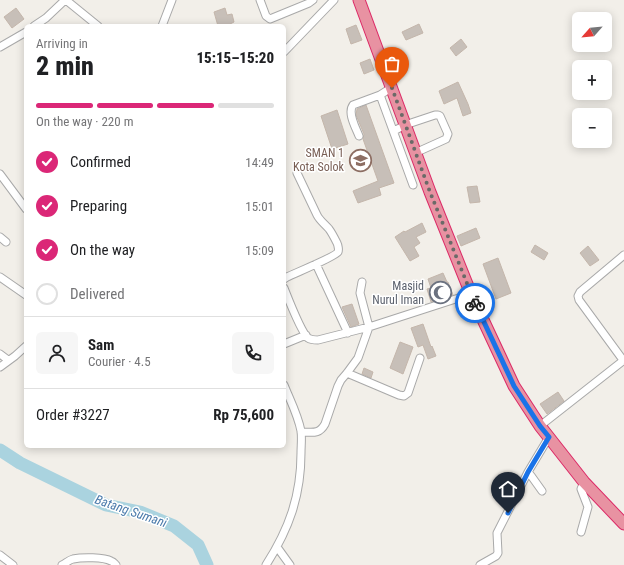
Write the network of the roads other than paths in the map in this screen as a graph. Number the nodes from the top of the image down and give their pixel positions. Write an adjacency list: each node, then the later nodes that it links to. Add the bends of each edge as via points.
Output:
1 (65, 0): 7 (street); 8 (street)
2 (172, 0): 9 (street)
3 (260, 0): 4 (street, via 266,16 270,19)
4 (313, 0)
5 (334, 0): 12 (street)
6 (359, 0): 13 (highway)
7 (37, 24)
8 (95, 24)
9 (163, 24)
10 (24, 33): 11 (street)
11 (0, 47)
12 (286, 50)
13 (392, 88): 14 (street); 15 (highway)
14 (380, 95): 16 (street); 17 (street, via 351,108 350,113)
15 (405, 125): 16 (street); 18 (highway); 18 (street, via 438,115 448,134 448,137)
16 (394, 131): 21 (street)
17 (359, 136)
18 (415, 153): 32 (highway)
19 (297, 173): 26 (street, via 316,215 329,229 339,250)
20 (0, 174): 22 (street)
21 (413, 185)
22 (24, 206)
23 (0, 237): 24 (street)
24 (6, 242)
25 (624, 255): 41 (street, via 578,296)
26 (316, 264): 28 (street); 34 (street)
27 (0, 277): 31 (street)
28 (286, 277)
29 (362, 282): 33 (street, via 360,293)
30 (286, 293): 35 (street)
31 (24, 294)
32 (472, 294): 33 (street); 45 (highway, via 514,386)
33 (369, 327): 34 (street); 43 (street, via 360,355)
34 (348, 333): 35 (street, via 318,340)
35 (306, 335): 36 (street)
36 (286, 343)
37 (24, 348): 40 (street)
38 (0, 354): 40 (street)
39 (420, 358): 43 (street, via 408,393 404,396)
40 (8, 360): 42 (street)
41 (624, 360): 45 (street)
42 (0, 367)
43 (348, 373): 46 (street, via 340,380 323,428 315,432)
44 (286, 390): 46 (street)
45 (540, 426): 47 (highway)
46 (301, 432): 53 (street, via 301,468 296,497)
47 (549, 437): 48 (street); 49 (highway)
48 (528, 472): 50 (street); 60 (street, via 497,533 498,553)
49 (584, 482): 51 (highway); 52 (street, via 581,489 588,507)
50 (542, 491)
51 (622, 523)
52 (581, 532)
53 (277, 547): 58 (street); 59 (street)
54 (0, 554): 55 (street)
55 (13, 565)
56 (62, 565): 57 (street, via 78,558 107,559)
57 (116, 565)
58 (266, 565)
59 (290, 565)
60 (480, 565)

